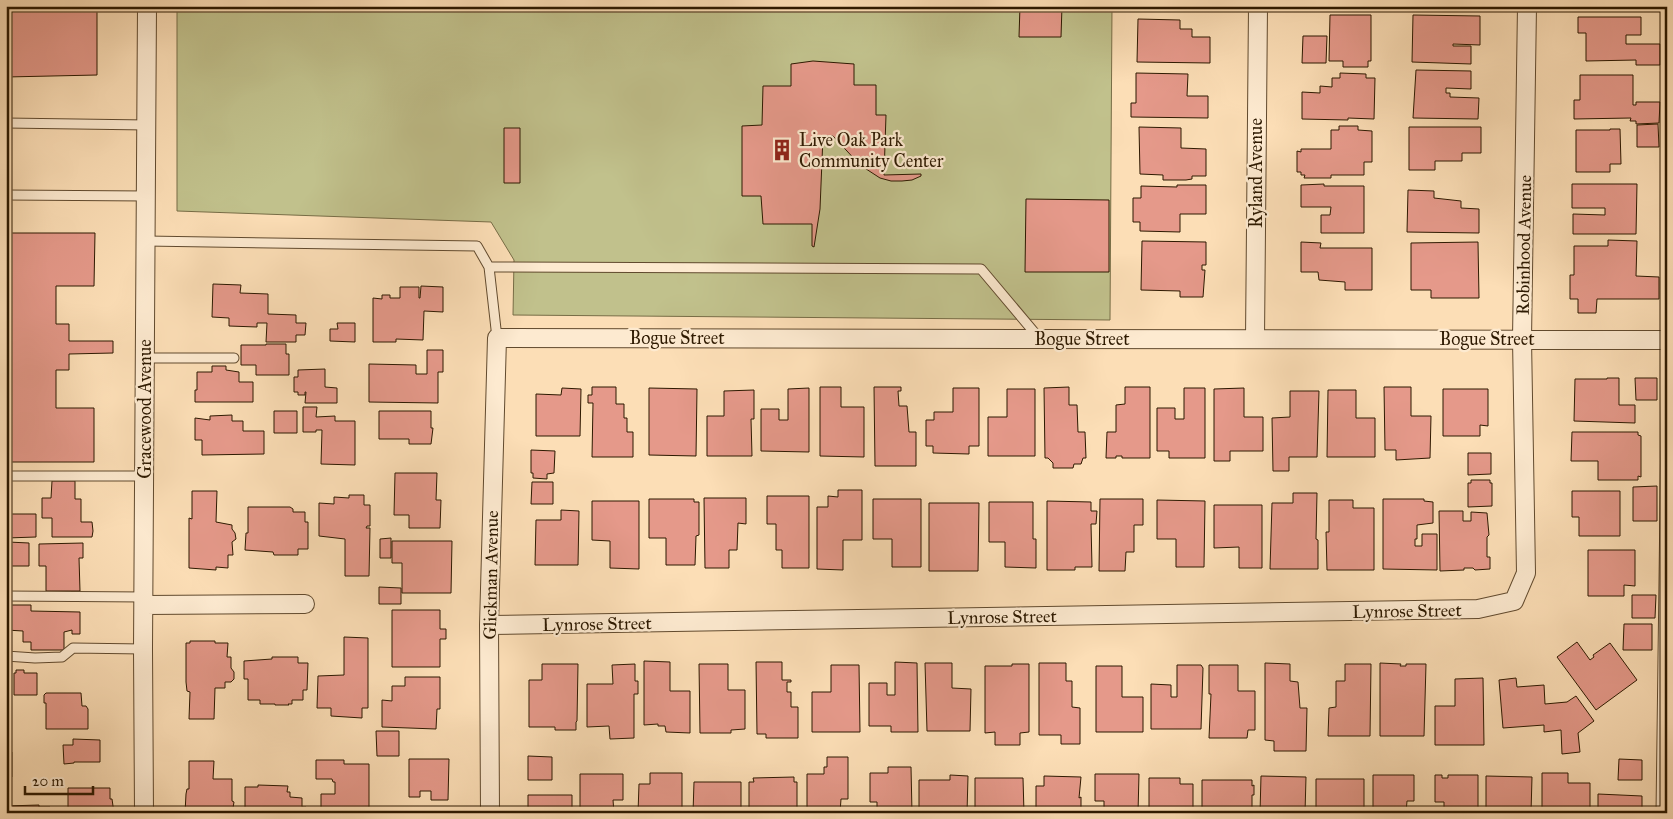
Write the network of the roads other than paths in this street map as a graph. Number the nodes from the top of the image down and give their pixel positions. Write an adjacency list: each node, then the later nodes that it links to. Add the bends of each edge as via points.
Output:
1 (147, 6): 5 (street, Gracewood Avenue)
2 (1258, 6): 12 (street, Ryland Avenue)
3 (1528, 6): 13 (street, Robinhood Avenue)
4 (6, 123): 5 (lane)
5 (146, 125): 7 (street, Gracewood Avenue)
6 (6, 195): 7 (lane)
7 (146, 196): 8 (street, Gracewood Avenue)
8 (146, 241): 9 (lane, via 477,246); 16 (street, Gracewood Avenue)
9 (490, 267): 10 (lane); 11 (lane, via 981,270)
10 (496, 338): 11 (street, Bogue Street); 24 (street, Glickman Avenue)
11 (1039, 339): 12 (street, Bogue Street)
12 (1255, 339): 13 (street, Bogue Street)
13 (1522, 340): 14 (street, Bogue Street); 22 (street, Robinhood Avenue, via 1526,573)
14 (1667, 340)
15 (1667, 347): 29 (lane)
16 (145, 358): 17 (lane); 19 (street, Gracewood Avenue)
17 (234, 358)
18 (6, 476): 19 (lane)
19 (144, 476): 21 (street, Gracewood Avenue)
20 (6, 596): 21 (lane)
21 (144, 601): 23 (street); 25 (street, Gracewood Avenue)
22 (1514, 601): 24 (street, Lynrose Street, via 1478,609)
23 (304, 604)
24 (489, 625): 28 (street, Glickman Avenue)
25 (143, 650): 26 (lane, via 73,648 62,657); 27 (street, Gracewood Avenue)
26 (6, 656)
27 (144, 813)
28 (490, 813)
29 (1661, 813)

